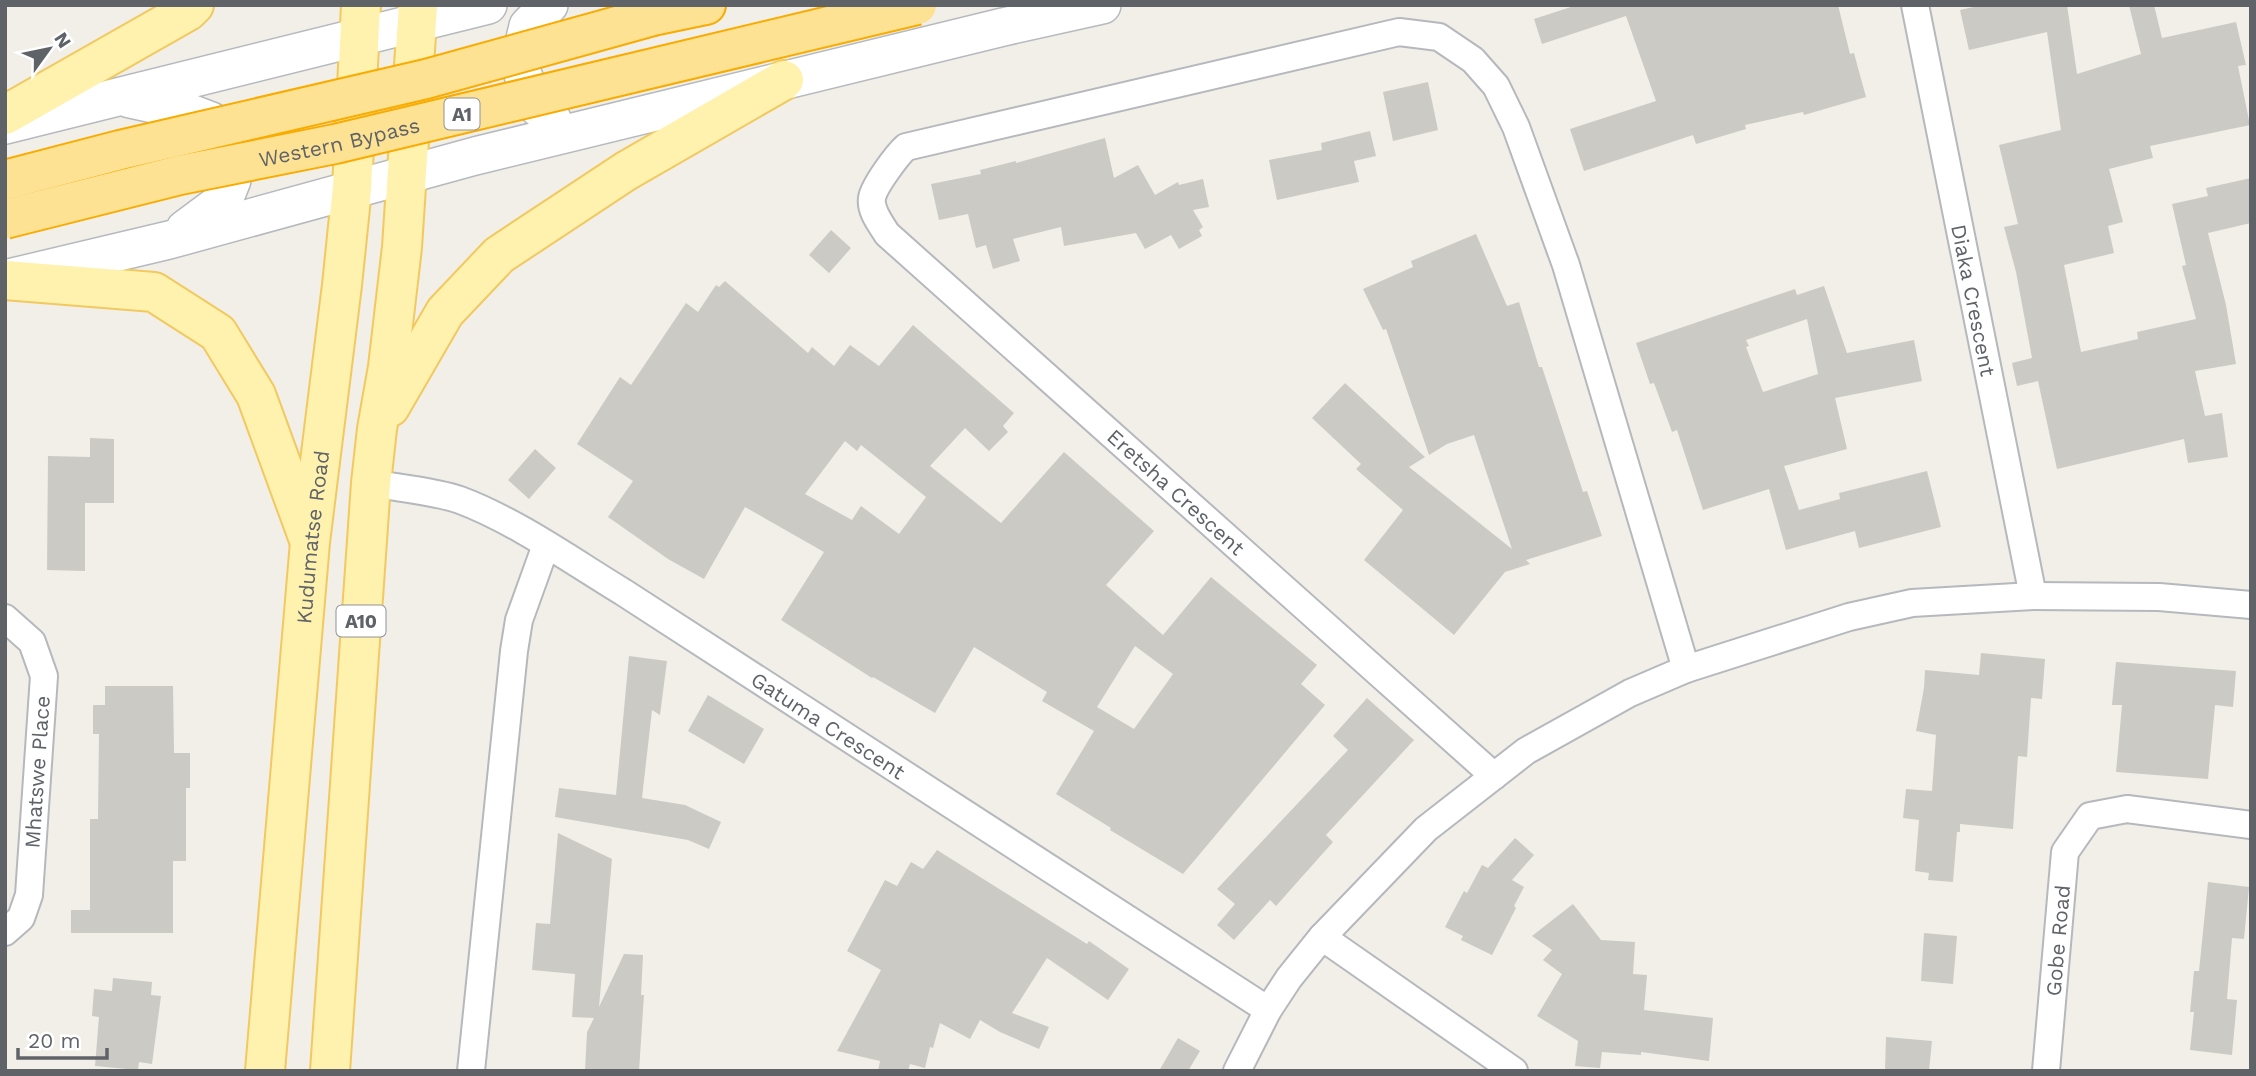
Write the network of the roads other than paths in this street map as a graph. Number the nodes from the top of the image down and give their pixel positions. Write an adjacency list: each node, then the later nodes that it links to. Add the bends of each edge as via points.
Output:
1 (194, 5): 12 (main road)
2 (488, 5): 8 (street)
3 (549, 5): 14 (street, via 527,26 519,64 534,104 557,124)
4 (706, 5): 16 (highway, Western Bypass / A1, bridge, via 426,79)
5 (917, 5): 18 (highway, Western Bypass / A1, bridge)
6 (1102, 5): 10 (street)
7 (1915, 5): 25 (street, Diaka Crescent)
8 (418, 14): 9 (street); 15 (main road, A10)
9 (360, 21): 11 (street); 17 (main road, Kudumatse Road)
10 (783, 80): 14 (street); 21 (main road, via 625,171 499,255 445,312)
11 (122, 97): 13 (street); 19 (street, via 211,121 228,150 232,180 223,201)
12 (5, 115)
13 (5, 125)
14 (586, 129): 15 (street)
15 (408, 174): 17 (street); 21 (main road, A10)
16 (5, 180)
17 (352, 188): 19 (street); 23 (main road, Kudumatse Road)
18 (5, 219)
19 (170, 240): 20 (street)
20 (5, 279): 23 (main road, via 154,292 218,333 256,395)
21 (377, 429): 22 (main road, A10)
22 (371, 483): 24 (street, Gatuma Crescent, via 457,499); 35 (main road, A10)
23 (310, 542): 34 (main road, Kudumatse Road)
24 (547, 545): 33 (street, Gatuma Crescent); 36 (street, via 519,620 514,651)
25 (2033, 596): 26 (street, via 2159,597); 28 (street, via 1912,603 1849,617)
26 (2251, 605)
27 (5, 618): 31 (street, Mhatswe Place, via 32,642 44,676 29,895 21,918)
28 (1686, 669): 29 (street, via 1630,693 1526,751); 29 (street, Eretsha Crescent, via 1566,265 1516,127 1496,86 1472,60 1439,37 1399,32 906,147 895,156 872,198 875,215 887,234)
29 (1494, 776): 32 (street, via 1426,829)
30 (2251, 825): 39 (street, Gobe Road, via 2127,809 2090,816 2065,852)
31 (5, 932)
32 (1322, 937): 33 (street); 38 (street)
33 (1268, 1010): 37 (street)
34 (265, 1071)
35 (330, 1071)
36 (471, 1071)
37 (1237, 1071)
38 (1514, 1071)
39 (2046, 1071)

